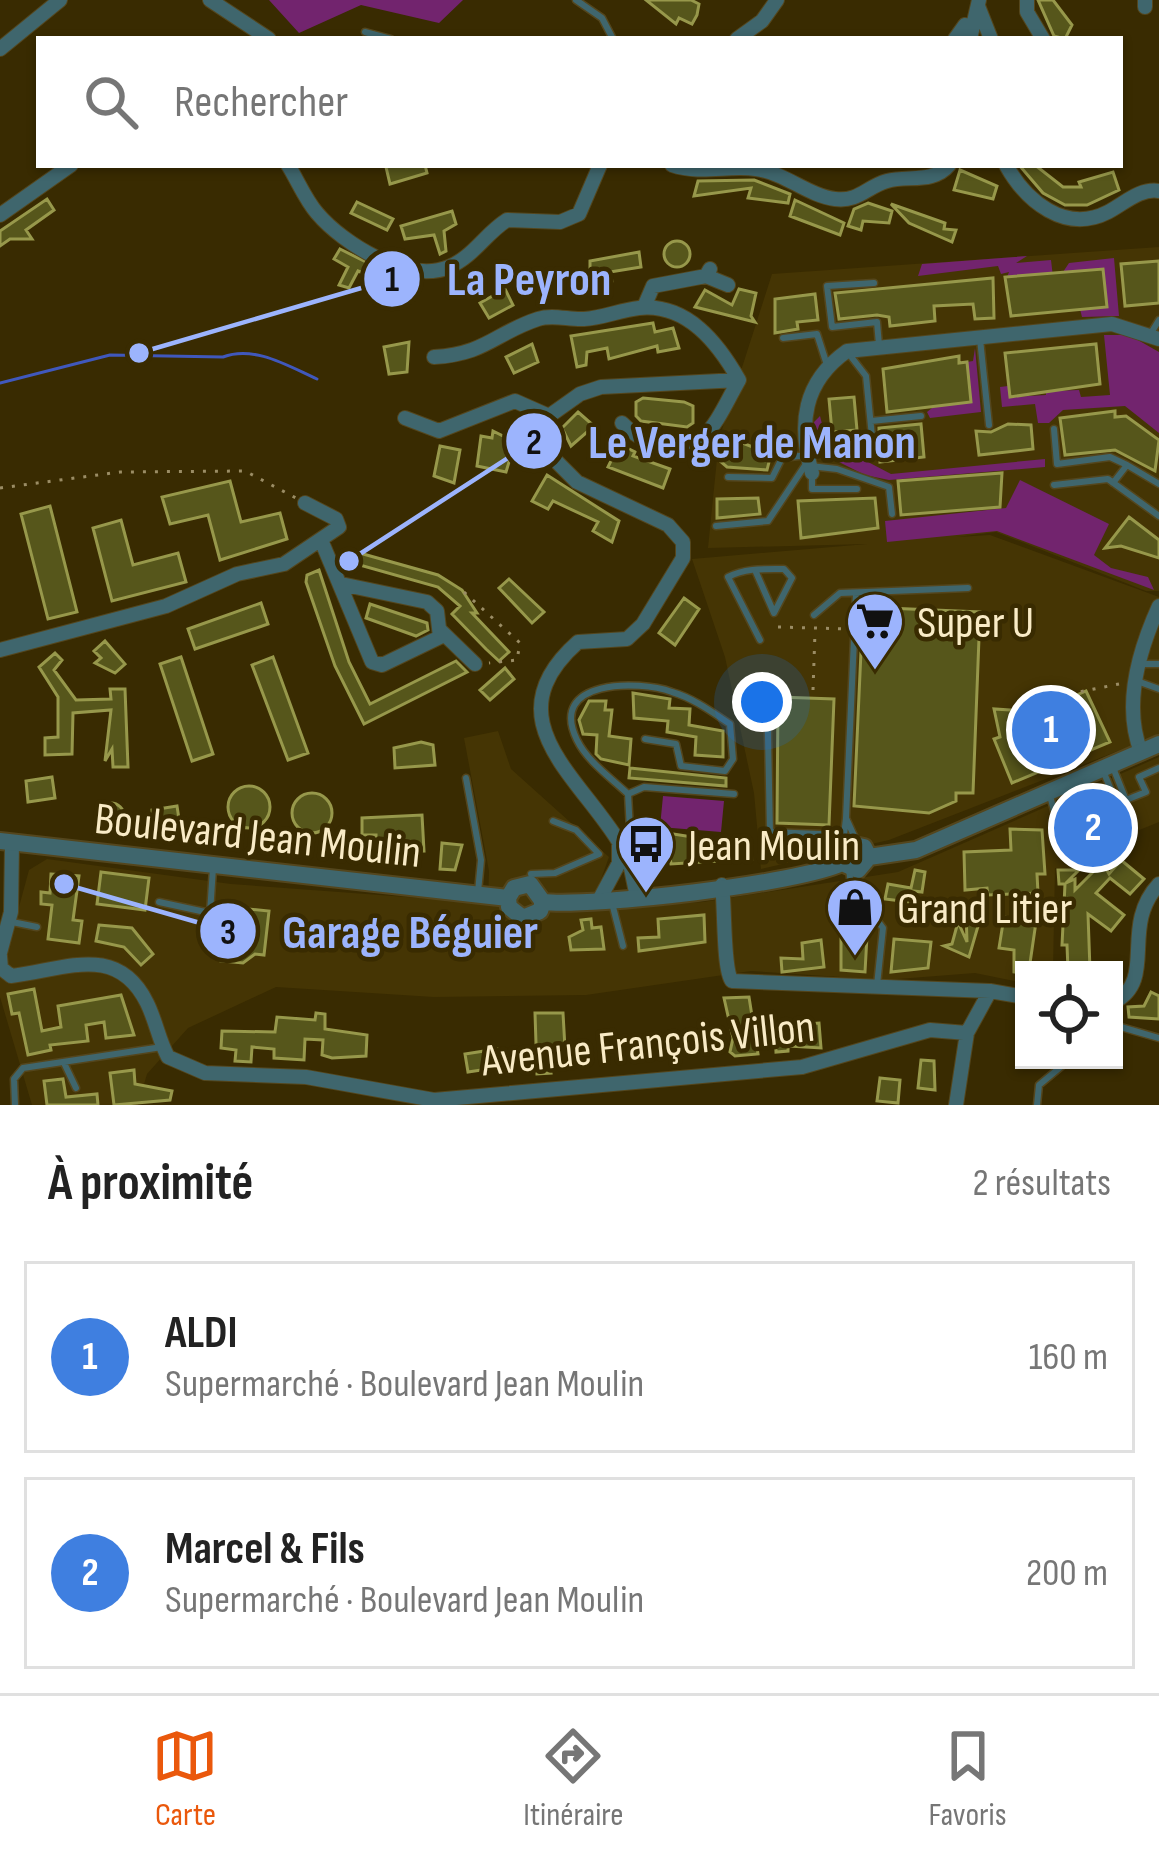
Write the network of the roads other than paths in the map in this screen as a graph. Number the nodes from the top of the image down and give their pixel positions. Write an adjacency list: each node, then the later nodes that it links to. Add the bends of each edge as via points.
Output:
1 (60, 0): 15 (street)
2 (210, 0): 8 (street)
3 (576, 0): 10 (lane)
4 (777, 0): 11 (street)
5 (1027, 0): 14 (street)
6 (978, 3): 12 (street); 13 (street)
7 (365, 32): 9 (lane)
8 (264, 36)
9 (380, 36)
10 (611, 36)
11 (741, 36)
12 (965, 36)
13 (990, 36)
14 (1041, 36)
15 (0, 49)
16 (67, 168): 25 (street)
17 (290, 168): 18 (street, via 342,239 413,270 445,269 507,220 560,222 579,214)
18 (599, 168)
19 (682, 168): 20 (street)
20 (750, 168)
21 (750, 168): 22 (street, via 830,199 856,200 886,181)
22 (947, 168)
23 (1008, 168): 24 (street, via 1054,216 1103,215)
24 (1159, 191)
25 (0, 215)
26 (874, 283): 32 (lane, via 827,286 832,327 877,322)
27 (728, 285): 28 (street, via 708,273 653,286)
28 (644, 307): 34 (street, via 538,319 490,346); 36 (street, via 694,324 721,347)
29 (1156, 331): 30 (street, via 1112,324)
30 (980, 336): 32 (street); 42 (lane)
31 (783, 338): 35 (lane, via 817,334)
32 (879, 346): 33 (street)
33 (847, 351): 35 (street); 40 (lane, via 866,376)
34 (434, 357)
35 (827, 365): 45 (street, via 803,414)
36 (739, 380): 37 (street, via 601,386); 41 (street, via 694,448 658,446)
37 (550, 416): 39 (street, via 514,401 439,431); 84 (street, via 548,453 577,482 668,525 683,542 683,559 643,624 610,644 578,642 542,700 544,737)
38 (921, 416): 40 (lane)
39 (405, 418)
40 (871, 421): 44 (lane)
41 (622, 423)
42 (989, 425)
43 (1054, 429): 46 (lane, via 1058,464 1110,457)
44 (873, 447)
45 (809, 464): 47 (lane, via 782,458 772,478); 51 (lane, via 812,489); 53 (lane, via 890,487); 55 (lane, via 768,521)
46 (1126, 465): 48 (lane); 50 (lane)
47 (728, 477)
48 (1113, 482): 49 (lane); 54 (lane)
49 (1054, 484)
50 (1159, 484)
51 (857, 489)
52 (305, 503): 56 (street, via 336,519 339,527)
53 (892, 514)
54 (1159, 516)
55 (716, 526)
56 (321, 540): 58 (street); 65 (street, via 284,564 237,574 166,606)
57 (755, 570): 57 (lane, via 791,572 774,614); 64 (lane, via 728,577)
58 (341, 584): 63 (street, via 427,602); 63 (street, via 377,665 436,641)
59 (968, 588): 60 (lane)
60 (856, 594): 62 (lane, via 840,593); 81 (lane)
61 (1159, 606): 68 (street)
62 (814, 615)
63 (441, 631): 66 (street)
64 (759, 635)
65 (0, 650)
66 (475, 664)
67 (1159, 664): 68 (lane)
68 (1140, 668): 70 (lane); 73 (street, via 1130,723)
69 (774, 689): 86 (lane, via 767,689 770,832)
70 (1159, 689)
71 (645, 739): 78 (lane, via 676,744 681,766 691,769 725,771 733,759 730,724 670,691 611,684 589,691 573,711 578,742)
72 (1159, 744): 73 (street)
73 (1141, 752): 74 (street)
74 (1107, 767): 75 (lane, via 1126,800 1146,792 1139,777); 77 (street); 80 (lane)
75 (1159, 768)
76 (466, 778): 94 (lane, via 481,860)
77 (1049, 792): 85 (lane); 86 (street, via 916,850)
78 (628, 794): 79 (lane, via 644,787); 84 (lane, via 630,830)
79 (734, 794)
80 (1119, 809)
81 (846, 818): 86 (lane); 86 (lane)
82 (554, 820): 90 (lane, via 598,854 555,874)
83 (6, 842): 87 (street, Boulevard Jean Moulin); 100 (street)
84 (619, 842): 88 (street); 89 (street)
85 (1065, 852)
86 (851, 853): 92 (street); 93 (lane)
87 (213, 868): 94 (street, Boulevard Jean Moulin); 98 (lane, via 210,913)
88 (632, 869): 89 (street); 95 (street)
89 (614, 872): 97 (street)
90 (531, 874): 96 (street); 99 (street)
91 (1159, 884): 109 (street, via 1136,927 1137,981)
92 (722, 885): 95 (street); 106 (street, Avenue François Villon, via 723,965 732,981)
93 (856, 891): 102 (lane); 106 (lane, via 883,928)
94 (477, 895): 96 (street, Boulevard Jean Moulin)
95 (637, 896): 97 (street)
96 (508, 898): 99 (street, Boulevard Jean Moulin, via 524,918)
97 (605, 901): 99 (street); 103 (lane)
98 (159, 902)
99 (543, 902)
100 (10, 921): 101 (lane); 104 (street)
101 (38, 927)
102 (850, 930)
103 (623, 946)
104 (0, 955): 105 (street)
105 (0, 968): 113 (street, via 11,976 88,960 107,964 145,997)
106 (877, 989): 107 (street, Avenue François Villon)
107 (990, 991): 108 (street, Avenue François Villon); 111 (street)
108 (1015, 995)
109 (1123, 998)
110 (1123, 1028): 112 (lane)
111 (968, 1033): 113 (street, Avenue François Villon, via 930,1030 802,1067 434,1100 306,1077 205,1073); 118 (street)
112 (1159, 1039)
113 (163, 1047): 114 (lane)
114 (63, 1063): 116 (lane); 117 (lane, via 22,1068)
115 (1058, 1069): 119 (lane, via 1039,1085)
116 (76, 1088)
117 (15, 1105)
118 (956, 1105)
119 (1037, 1105)

